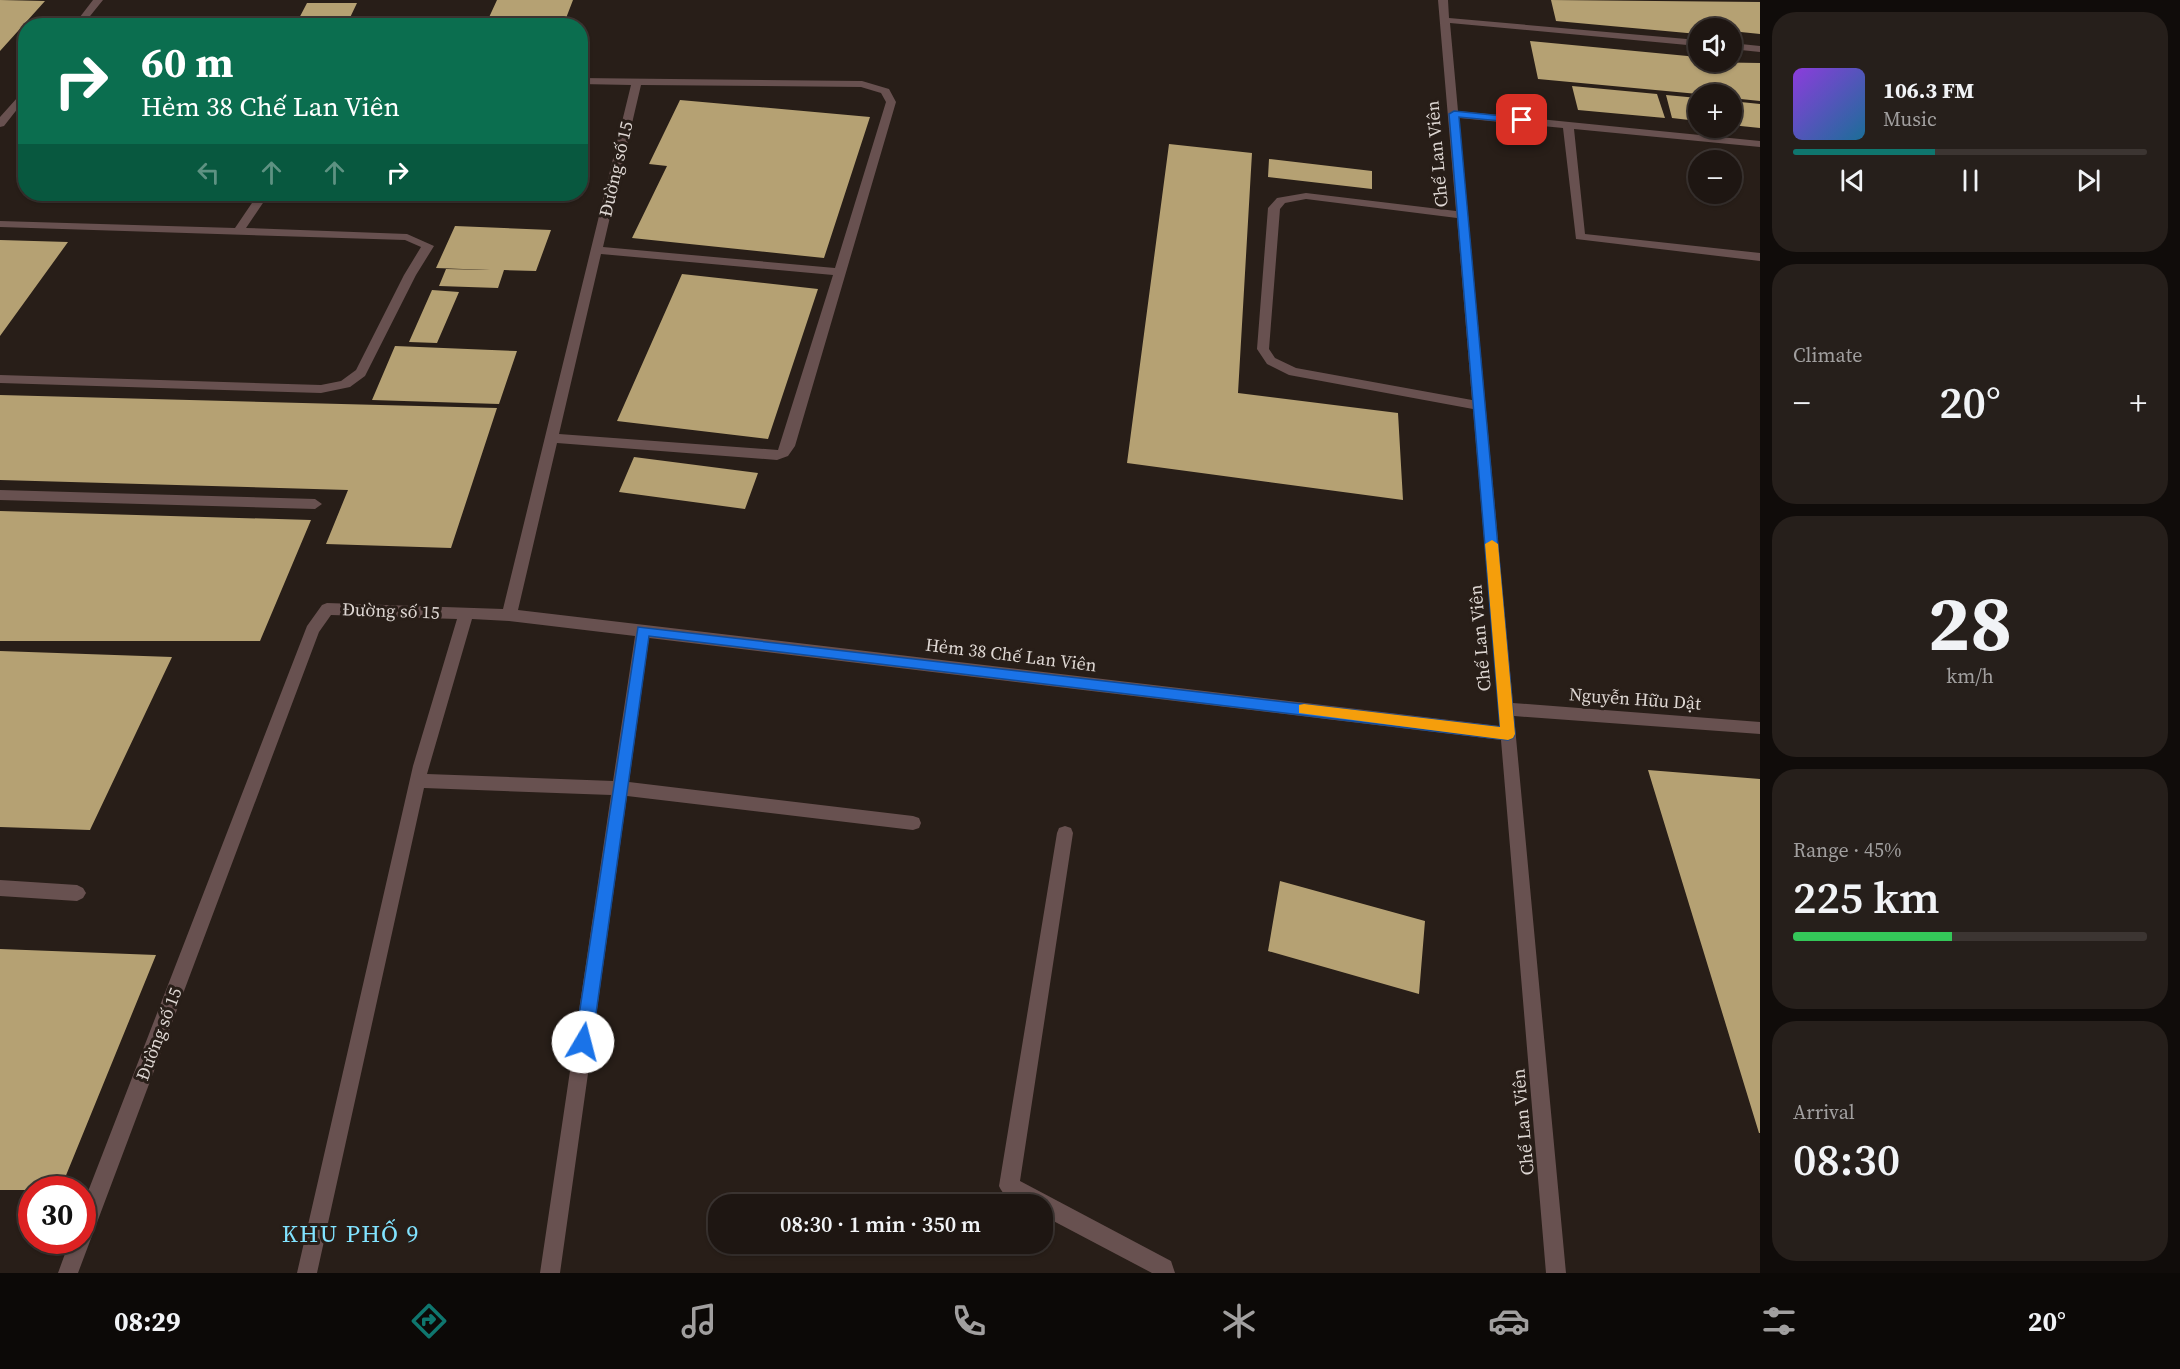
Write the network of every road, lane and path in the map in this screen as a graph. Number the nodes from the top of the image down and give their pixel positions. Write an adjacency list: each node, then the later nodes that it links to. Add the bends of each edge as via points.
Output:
1 (98, 0): 3 (street)
2 (1443, 0): 4 (street, Chế Lan Viên)
3 (83, 18)
4 (1445, 20): 5 (street); 11 (street, Chế Lan Viên)
5 (1688, 43)
6 (1742, 47): 7 (street)
7 (1760, 49)
8 (588, 81): 9 (street)
9 (636, 83): 19 (street, Đường số 15); 21 (street, via 825,82 862,84 885,91 891,102)
10 (18, 101): 12 (street)
11 (1454, 114): 13 (street); 16 (street, Chế Lan Viên)
12 (0, 124)
13 (1568, 125): 14 (street); 20 (street, via 1580,237)
14 (1760, 144)
15 (258, 201): 18 (street)
16 (1462, 214): 23 (street, Chế Lan Viên); 23 (street, via 1306,196 1281,200 1274,208 1263,349 1272,362 1293,372)
17 (0, 224): 18 (street)
18 (239, 231): 22 (street, via 407,237 428,246 361,373 345,384 321,389)
19 (596, 250): 21 (street); 24 (street, Đường số 15)
20 (1760, 257)
21 (841, 272): 24 (street, via 783,453)
22 (0, 378)
23 (1480, 406): 30 (street, Chế Lan Viên)
24 (551, 438): 28 (street, Đường số 15)
25 (0, 495): 26 (street)
26 (315, 504)
27 (466, 614): 28 (street, Đường số 15); 33 (street); 39 (street, Đường số 15, via 327,609 312,630)
28 (509, 615): 29 (street, Hẻm 38 Chế Lan Viên)
29 (643, 630): 32 (street, Hẻm 38 Chế Lan Viên); 34 (street)
30 (1506, 709): 31 (street, Nguyễn Hữu Dật); 32 (street, Chế Lan Viên)
31 (1760, 728)
32 (1508, 734): 45 (street, Chế Lan Viên)
33 (418, 781): 34 (street); 42 (street)
34 (620, 788): 35 (street); 43 (street)
35 (913, 823)
36 (1065, 833): 44 (street, via 1009,1186 1164,1268)
37 (0, 888): 38 (street)
38 (77, 893)
39 (96, 1198)
40 (75, 1254): 41 (street)
41 (68, 1273)
42 (307, 1273)
43 (550, 1273)
44 (1165, 1273)
45 (1556, 1273)

